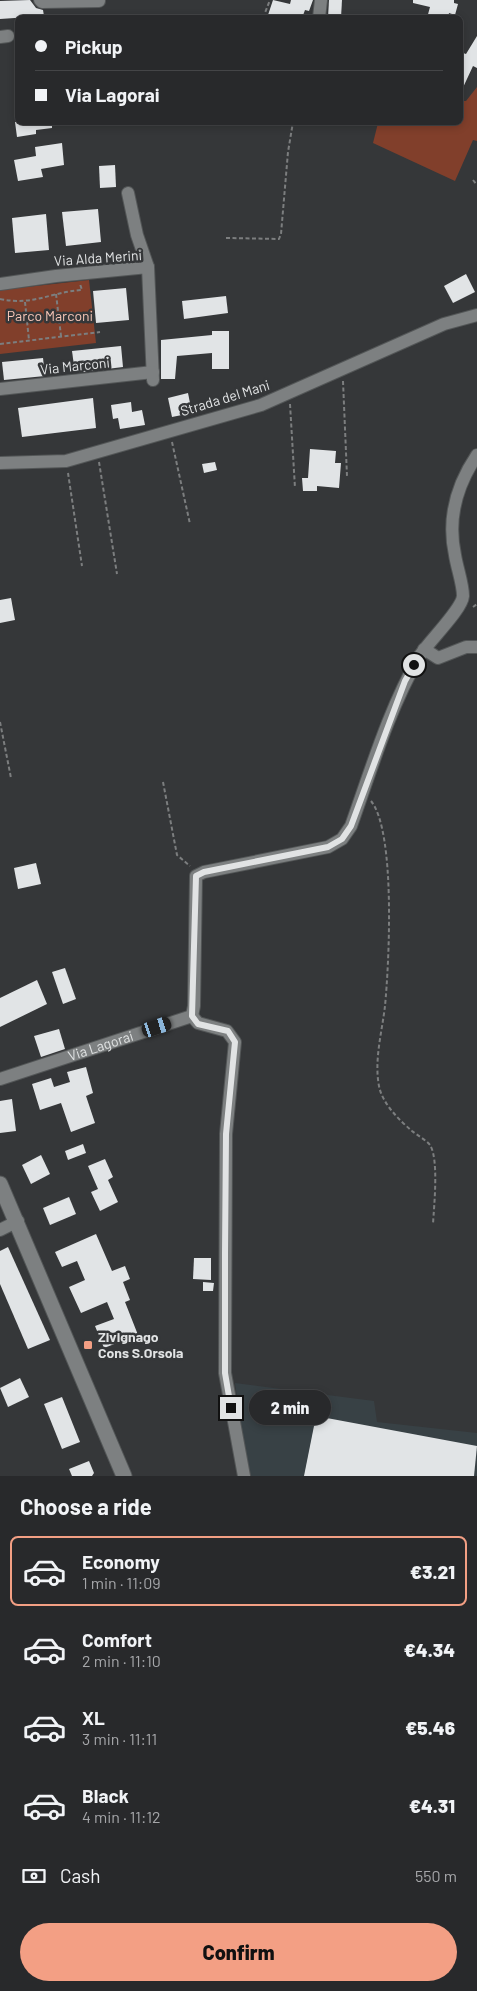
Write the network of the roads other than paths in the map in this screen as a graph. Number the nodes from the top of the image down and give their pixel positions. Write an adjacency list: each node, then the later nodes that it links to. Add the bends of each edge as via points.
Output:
1 (40, 0): 3 (street)
2 (321, 0): 4 (street)
3 (99, 1)
4 (319, 15)
5 (128, 194): 6 (street)
6 (148, 267): 7 (street, Via Alda Merini); 9 (street, Via Alda Merini)
7 (0, 284)
8 (477, 315): 12 (street, Strada del Mani, via 444,324 261,404 66,461)
9 (153, 376): 10 (street, Via Marconi)
10 (0, 389)
11 (477, 455): 14 (street, via 463,476 452,512 453,546 463,597)
12 (0, 462)
13 (477, 647): 14 (street, via 466,647 438,658)
14 (424, 649): 15 (street, via 405,681 351,826 342,839 328,847 196,876)
15 (192, 1016): 16 (street, Via Lagorai); 21 (street, via 198,1024 228,1031 235,1042 226,1134 225,1373)
16 (0, 1079)
17 (0, 1184): 18 (main road)
18 (18, 1221): 19 (street); 20 (main road)
19 (0, 1230)
20 (124, 1476)
21 (244, 1476)

